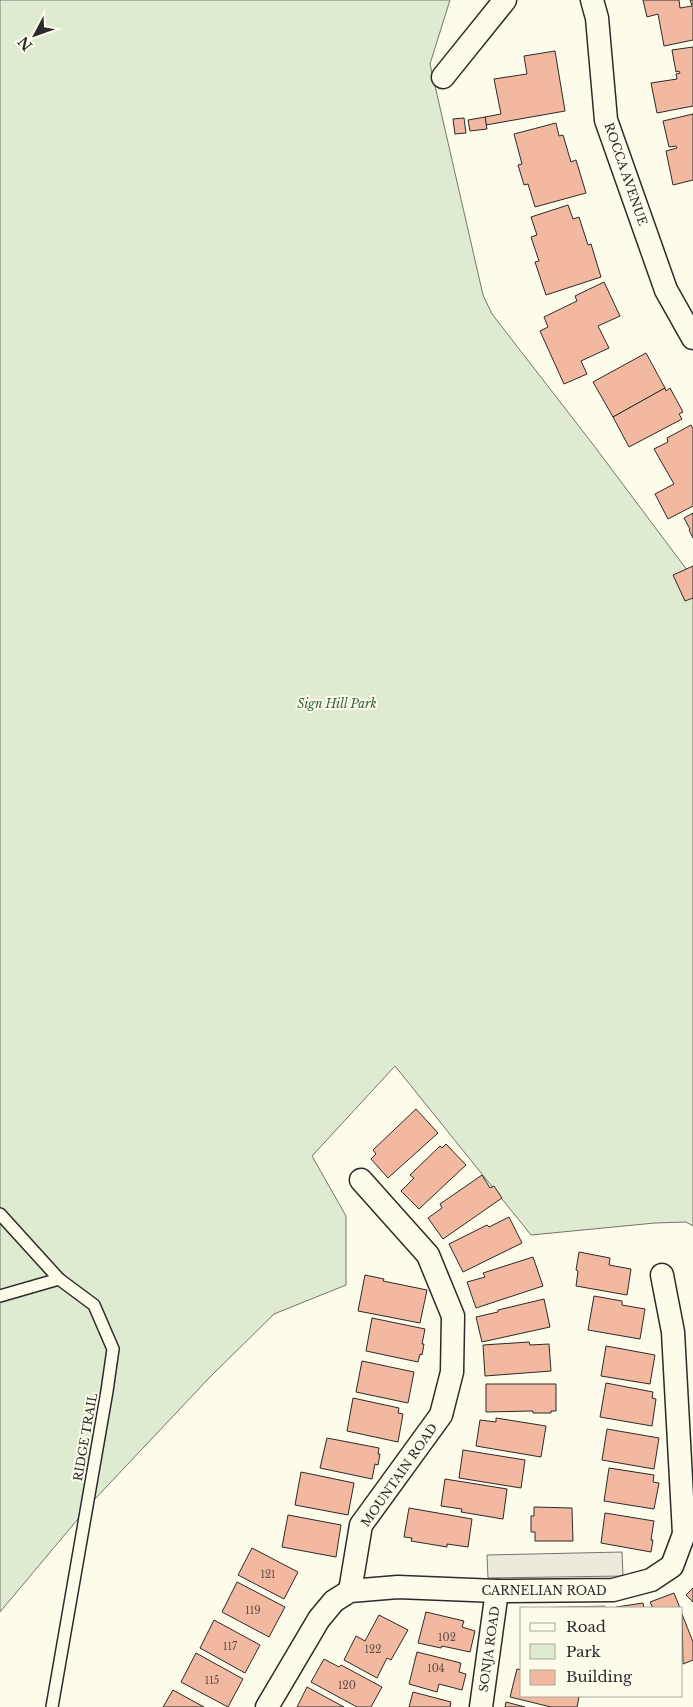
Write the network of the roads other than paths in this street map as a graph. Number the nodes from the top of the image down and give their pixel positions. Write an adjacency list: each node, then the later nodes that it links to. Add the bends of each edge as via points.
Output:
1 (505, 0): 3 (street)
2 (592, 0): 4 (street, ROCCA AVENUE, via 597,18 606,120 666,290)
3 (443, 77)
4 (693, 338)
5 (361, 1180): 10 (street, MOUNTAIN ROAD, via 428,1255 453,1316 452,1372 441,1415 361,1525)
6 (0, 1214): 8 (lane, RIDGE TRAIL)
7 (662, 1275): 11 (street, CARNELIAN ROAD, via 673,1332 684,1534 672,1566 651,1580 613,1590)
8 (59, 1279): 9 (lane); 12 (lane, RIDGE TRAIL, via 94,1305 112,1349)
9 (0, 1296)
10 (350, 1591): 11 (street, CARNELIAN ROAD, via 398,1587); 13 (street, via 318,1619)
11 (497, 1591): 14 (street, SONJA ROAD)
12 (52, 1707)
13 (267, 1707)
14 (481, 1707)

